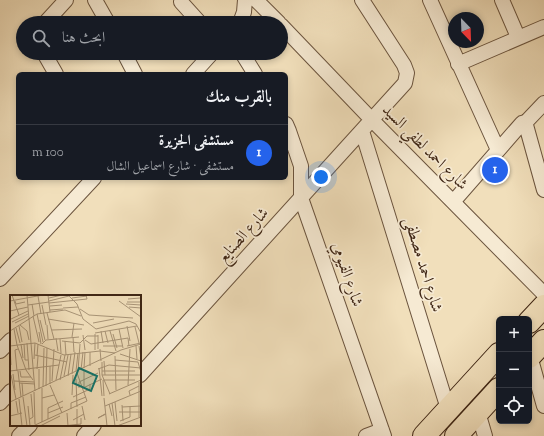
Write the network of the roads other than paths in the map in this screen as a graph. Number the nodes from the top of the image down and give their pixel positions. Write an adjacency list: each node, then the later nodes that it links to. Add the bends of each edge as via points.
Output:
1 (66, 0): 9 (street)
2 (95, 0): 10 (street)
3 (245, 0): 12 (street)
4 (362, 0): 27 (street, شارع الصنايع, via 407,73 405,83)
5 (430, 0): 21 (street)
6 (502, 0): 16 (street)
7 (260, 1): 13 (street)
8 (181, 2): 11 (street)
9 (51, 16)
10 (104, 16)
11 (194, 16)
12 (243, 16)
13 (273, 16)
14 (544, 27): 16 (street)
15 (288, 32): 27 (street, شارع احمد لطفي السيد)
16 (518, 37): 21 (street)
17 (48, 60): 22 (street)
18 (128, 60): 23 (street)
19 (207, 60): 24 (street)
20 (246, 60): 25 (street)
21 (458, 64): 31 (street)
22 (55, 72)
23 (134, 72)
24 (198, 72)
25 (254, 72)
26 (544, 103): 28 (street)
27 (372, 120): 30 (street, شارع الصنايع); 35 (street, شارع احمد لطفي السيد)
28 (525, 123): 31 (street, via 520,124); 33 (street)
29 (288, 128): 34 (street, شارع الفيومي, via 301,166)
30 (362, 132): 34 (street, شارع الصنايع); 49 (street, شارع احمد مصطفى)
31 (498, 150): 35 (street)
32 (92, 180): 36 (street)
33 (544, 190)
34 (301, 198): 44 (street, شارع الصنايع); 53 (street, شارع الفيومي)
35 (453, 202): 37 (street, شارع احمد لطفي السيد)
36 (0, 279)
37 (544, 294)
38 (544, 306): 39 (main road)
39 (532, 319)
40 (10, 341): 41 (street)
41 (0, 351)
42 (534, 351): 48 (street)
43 (496, 357): 49 (main road)
44 (141, 374)
45 (10, 392): 47 (street)
46 (496, 392): 50 (main road)
47 (0, 403)
48 (544, 406)
49 (448, 409): 57 (main road)
50 (478, 412): 58 (main road); 59 (street)
51 (29, 426): 54 (street)
52 (93, 426): 55 (street)
53 (383, 433): 56 (street)
54 (19, 436)
55 (84, 436)
56 (366, 436)
57 (424, 436)
58 (456, 436)
59 (485, 436)

